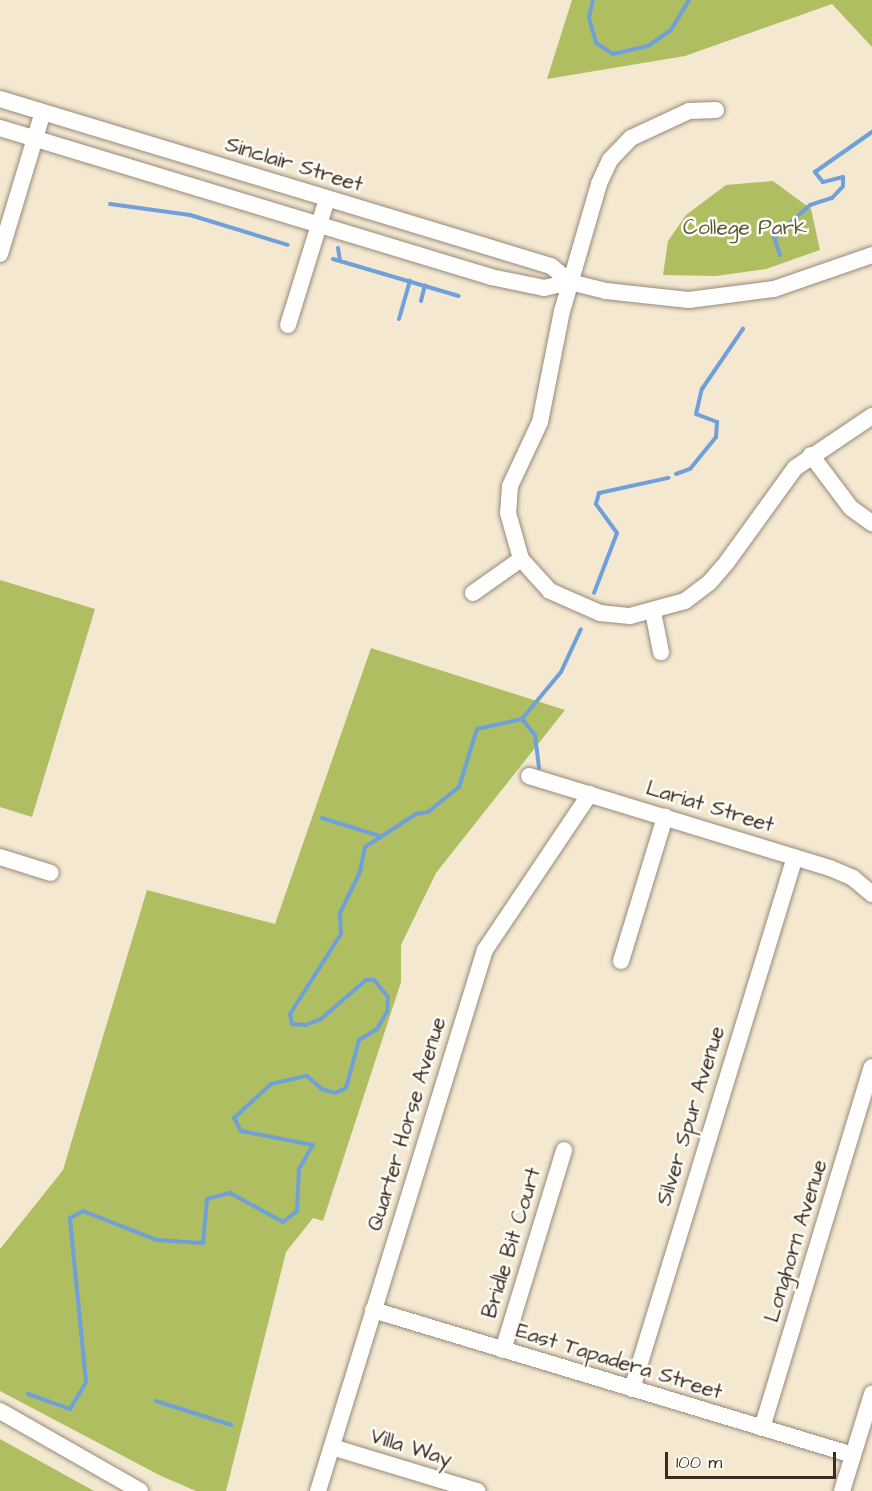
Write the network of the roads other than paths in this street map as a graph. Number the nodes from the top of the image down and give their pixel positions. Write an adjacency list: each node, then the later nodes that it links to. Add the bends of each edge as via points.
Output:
1 (0, 99): 3 (street, Sinclair Street)
2 (716, 110): 10 (street, via 689,111 649,128 631,138 610,160)
3 (43, 112): 5 (street); 6 (street, Sinclair Street)
4 (0, 128): 5 (street, Sinclair Street)
5 (35, 139): 7 (street, Sinclair Street); 8 (street)
6 (327, 199): 7 (street); 10 (street, Sinclair Street, via 551,267)
7 (319, 225): 10 (street, Sinclair Street, via 491,277 544,288); 11 (street)
8 (0, 254)
9 (872, 255): 10 (street, Sinclair Street, via 774,289 689,300 650,298)
10 (570, 282): 15 (street, via 540,422 510,486 508,513)
11 (288, 325)
12 (872, 416): 13 (street)
13 (811, 454): 14 (street, via 851,508); 17 (street, via 775,491 709,583 686,601)
14 (872, 524)
15 (520, 559): 16 (street); 17 (street, via 550,591 575,605 630,616)
16 (473, 593)
17 (653, 612): 18 (street)
18 (661, 652)
19 (529, 776): 20 (street, Lariat Street)
20 (590, 794): 21 (street, Lariat Street); 29 (street, Quarter Horse Avenue, via 484,950)
21 (665, 817): 22 (street, Lariat Street); 26 (street)
22 (795, 856): 25 (street, Lariat Street, via 853,878); 31 (street, Silver Spur Avenue)
23 (0, 857): 24 (street)
24 (51, 873)
25 (872, 894)
26 (621, 962)
27 (872, 1069): 34 (street, Longhorn Avenue)
28 (564, 1150): 30 (street, Bridle Bit Court)
29 (373, 1310): 30 (street, East Tapadera Street); 35 (street, Quarter Horse Avenue)
30 (503, 1350): 31 (street, East Tapadera Street)
31 (632, 1389): 34 (street, East Tapadera Street)
32 (872, 1394): 36 (street)
33 (0, 1411): 37 (street)
34 (762, 1428): 36 (street, East Tapadera Street)
35 (332, 1447): 38 (street, Quarter Horse Avenue); 39 (street, Villa Way)
36 (853, 1455): 40 (street)
37 (140, 1491)
38 (318, 1491)
39 (477, 1491)
40 (842, 1491)

